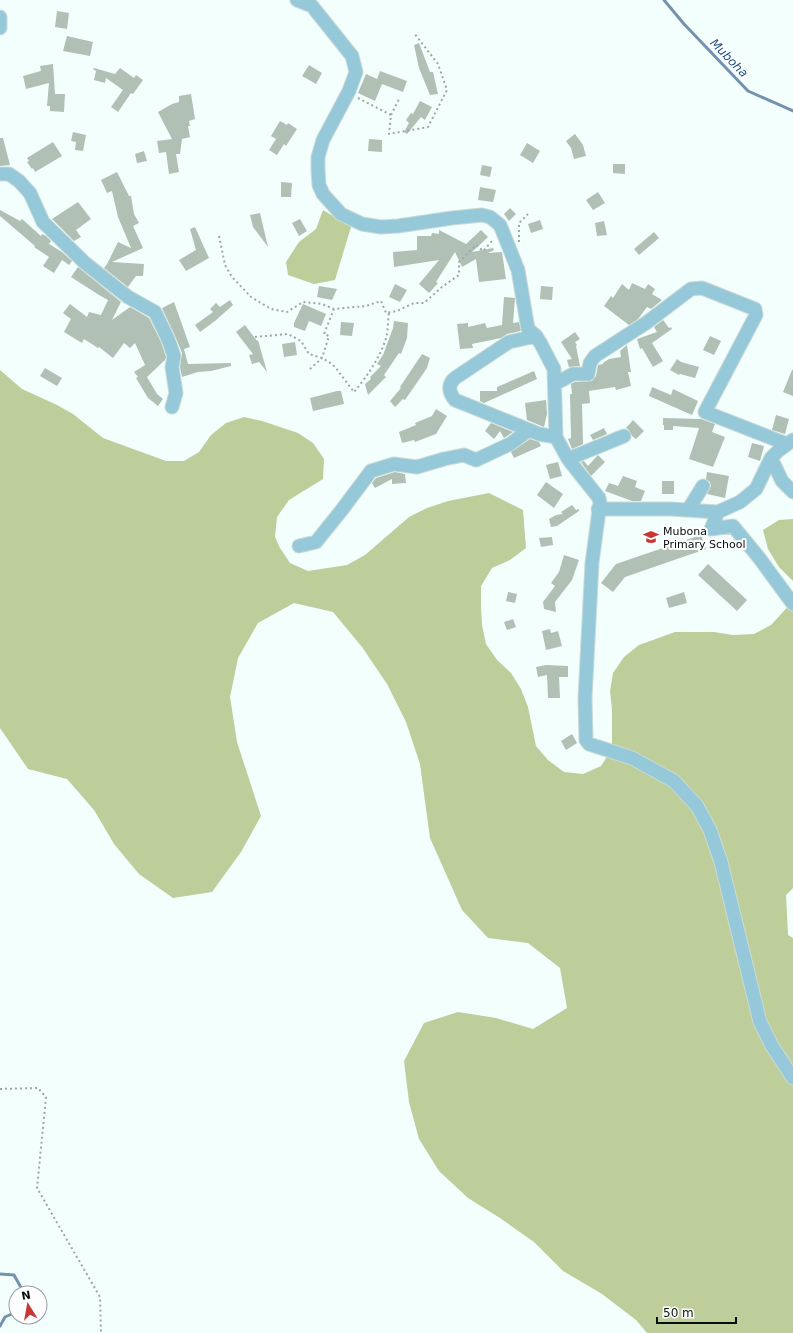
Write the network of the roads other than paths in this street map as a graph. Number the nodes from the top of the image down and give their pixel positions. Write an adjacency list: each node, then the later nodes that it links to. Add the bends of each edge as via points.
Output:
1 (297, 0): 5 (street, via 312,6 352,56 356,72 318,157 322,194 341,214 362,224 398,226 486,215 495,220 500,225 518,270 528,329)
2 (0, 17): 3 (street)
3 (0, 28)
4 (0, 174): 7 (street, via 9,174 20,181 30,193 43,222 85,263 128,296 155,312 174,356 172,367 176,393)
5 (536, 336): 6 (street, via 553,366); 8 (street, via 509,342 452,380 450,387 451,396 455,400)
6 (555, 384): 10 (street); 11 (street, via 573,374 588,374 590,363 595,356 691,289 702,288 755,309 756,315 705,412)
7 (172, 407)
8 (529, 430): 10 (street); 19 (street, via 510,444 476,460 464,455 417,467 394,464 370,470 316,542)
9 (624, 436): 13 (street)
10 (556, 437): 13 (street)
11 (790, 442): 12 (street)
12 (771, 458): 15 (street, via 782,481); 18 (street, via 756,489 740,502)
13 (568, 459): 16 (street, via 599,498)
14 (703, 486): 17 (street)
15 (793, 492)
16 (598, 509): 17 (street); 21 (street, via 592,563 585,698 586,740 589,744 632,758 674,781 697,806 710,830 721,862 760,1022)
17 (688, 510): 18 (street)
18 (718, 512): 20 (street, via 711,529 734,526)
19 (299, 546)
20 (793, 604)
21 (793, 1078)

